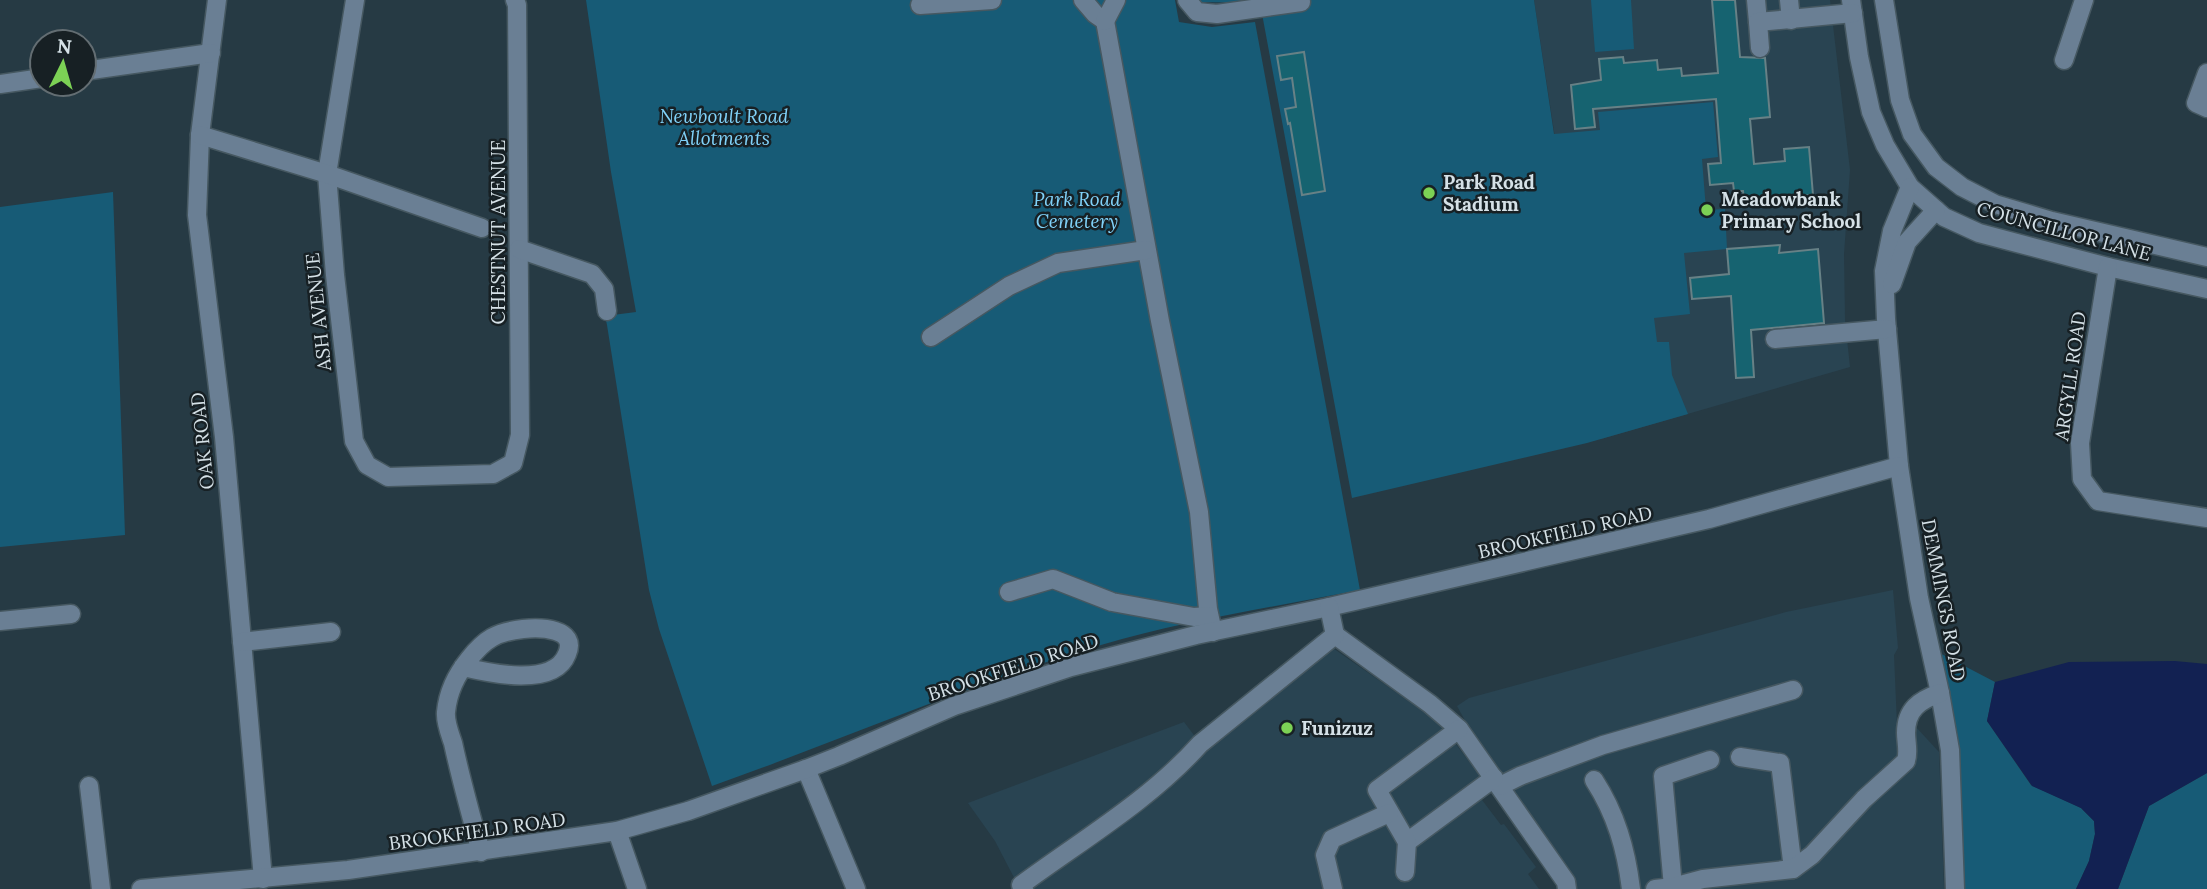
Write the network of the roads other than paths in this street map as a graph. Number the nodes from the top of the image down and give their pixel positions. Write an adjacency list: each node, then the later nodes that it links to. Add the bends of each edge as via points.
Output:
1 (217, 0): 19 (street, OAK ROAD)
2 (355, 0): 27 (street, ASH AVENUE)
3 (515, 0): 31 (street, CHESTNUT AVENUE)
4 (992, 0): 13 (street)
5 (1083, 0): 16 (street)
6 (1116, 0): 16 (street)
7 (1187, 0): 12 (street, via 1197,12 1217,14)
8 (1756, 0): 17 (street)
9 (1789, 0): 15 (street)
10 (1884, 0): 33 (street, COUNCILLOR LANE, via 1900,100 1912,134 1936,167 1994,204)
11 (2084, 0): 20 (street)
12 (1301, 2)
13 (920, 5)
14 (1852, 7): 15 (street); 28 (street, COUNCILLOR LANE, via 1871,111)
15 (1791, 20): 17 (street)
16 (1105, 21): 32 (street)
17 (1758, 22): 18 (street)
18 (1760, 48)
19 (211, 53): 21 (street); 26 (street, OAK ROAD)
20 (2064, 60)
21 (98, 69)
22 (2207, 74): 25 (street, via 2196,103)
23 (28, 80): 24 (street)
24 (0, 84)
25 (2207, 108)
26 (200, 135): 27 (street); 50 (street, OAK ROAD, via 197,215 224,437)
27 (327, 174): 30 (street); 40 (street, ASH AVENUE, via 354,442 367,465 388,478 493,474)
28 (1910, 187): 29 (street, COUNCILLOR LANE); 37 (street, DEMMINGS ROAD, via 1892,231 1884,271)
29 (1936, 210): 34 (street, COUNCILLOR LANE, via 1979,233); 37 (street, DEMMINGS ROAD, via 1907,243 1892,285)
30 (482, 228)
31 (519, 250): 36 (street, via 592,274 604,289); 40 (street, CHESTNUT AVENUE, via 520,435)
32 (1146, 250): 38 (street, via 1058,263 1009,286); 47 (street, via 1199,512)
33 (2207, 257)
34 (2108, 267): 35 (street, COUNCILLOR LANE); 42 (street, ARGYLL ROAD, via 2080,443 2082,479 2098,501)
35 (2207, 289)
36 (607, 311)
37 (1886, 324): 39 (street); 41 (street, DEMMINGS ROAD)
38 (931, 337)
39 (1775, 339)
40 (513, 463)
41 (1899, 466): 44 (street, BROOKFIELD ROAD, via 1709,519); 53 (street, DEMMINGS ROAD, via 1919,598)
42 (2207, 518)
43 (1009, 592): 47 (street, via 1053,579 1112,602)
44 (1329, 607): 47 (street, BROOKFIELD ROAD); 49 (street)
45 (71, 614): 46 (street)
46 (0, 621)
47 (1211, 624): 57 (street, BROOKFIELD ROAD, via 975,699)
48 (331, 632): 50 (street)
49 (1335, 635): 54 (street); 73 (street, via 1154,787 1021,884)
50 (242, 642): 67 (street, OAK ROAD)
51 (463, 667): 51 (street, via 483,641 511,630 558,631 567,637 570,648 565,661 533,675); 64 (street, via 453,681 446,714)
52 (1793, 690): 59 (street, via 1603,745)
53 (1940, 693): 65 (street, via 1922,699 1908,716 1906,761); 77 (street, DEMMINGS ROAD, via 1950,750)
54 (1459, 729): 59 (street); 61 (street, via 1377,790)
55 (1740, 757): 65 (street, via 1780,763)
56 (1710, 760): 68 (street, via 1663,776)
57 (806, 769): 62 (street, BROOKFIELD ROAD); 72 (street)
58 (1594, 780): 76 (street, via 1617,824)
59 (1497, 782): 63 (street); 75 (street)
60 (89, 786): 69 (street)
61 (1389, 813): 63 (street); 74 (street, via 1332,839 1325,855)
62 (617, 831): 64 (street, BROOKFIELD ROAD); 71 (street)
63 (1407, 842): 66 (street)
64 (481, 852): 67 (street, BROOKFIELD ROAD)
65 (1793, 869): 68 (street)
66 (1405, 872)
67 (263, 878): 70 (street, BROOKFIELD ROAD)
68 (1664, 888)
69 (101, 889)
70 (141, 889)
71 (637, 889)
72 (856, 889)
73 (1024, 889)
74 (1333, 889)
75 (1567, 889)
76 (1631, 889)
77 (1955, 889)

